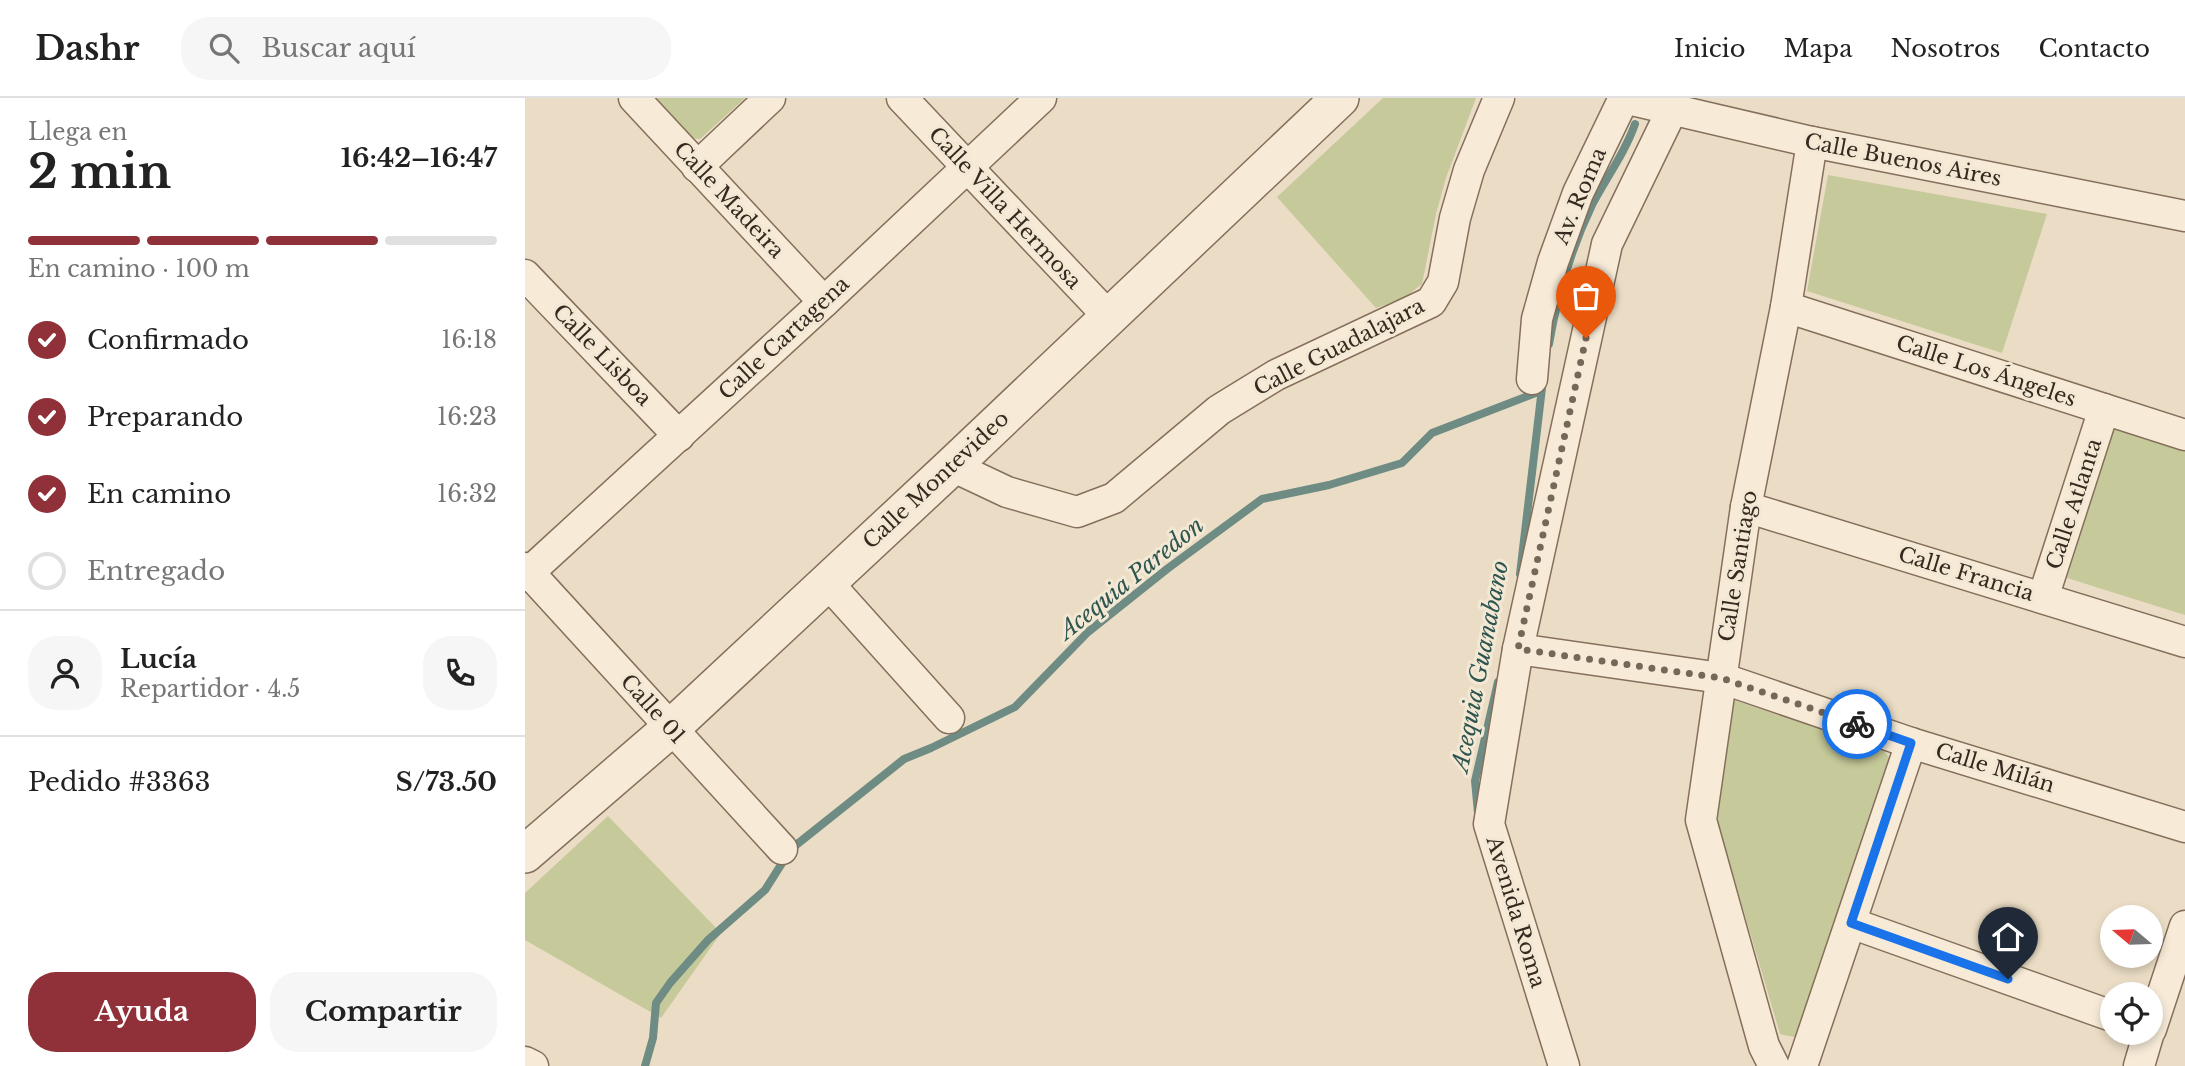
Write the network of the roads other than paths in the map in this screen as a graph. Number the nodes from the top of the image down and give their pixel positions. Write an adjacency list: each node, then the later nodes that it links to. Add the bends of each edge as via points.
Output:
1 (634, 98): 10 (street, Calle Madeira)
2 (770, 98): 10 (street)
3 (902, 98): 11 (street, Calle Villa Hermosa)
4 (1041, 98): 11 (street, Calle Cartagena)
5 (1341, 98): 16 (street, Calle Montevideo)
6 (1499, 98): 21 (street, Calle Guadalajara, via 1469,170 1443,282 1431,302 1276,375 1219,410 1114,498 1077,512 1007,492)
7 (1624, 98): 8 (street, Calle Buenos Aires); 17 (street, Av. Roma, via 1578,193 1553,262 1537,319)
8 (1672, 110): 9 (street, Calle Buenos Aires); 27 (street, Avenida Roma, via 1607,244)
9 (1812, 142): 12 (street, Calle Buenos Aires); 15 (street, Calle Santiago)
10 (697, 167): 14 (street, Calle Madeira)
11 (968, 168): 14 (street, Calle Cartagena); 16 (street, Calle Villa Hermosa)
12 (2185, 216)
13 (525, 275): 20 (street, Calle Lisboa)
14 (824, 302): 20 (street, Calle Cartagena)
15 (1786, 307): 18 (street, Calle Los Ángeles); 22 (street, Calle Santiago)
16 (1109, 317): 21 (street, Calle Montevideo)
17 (1532, 379)
18 (2104, 409): 19 (street, Calle Los Ángeles); 25 (street, Calle Atlanta)
19 (2185, 435)
20 (679, 436): 23 (street, Calle Cartagena)
21 (952, 466): 24 (street, Calle Montevideo)
22 (1746, 507): 25 (street, Calle Francia); 28 (street, Calle Santiago)
23 (526, 572): 30 (street, Calle 01)
24 (827, 582): 29 (street); 30 (street, Calle Montevideo)
25 (2043, 598): 26 (street, Calle Francia)
26 (2185, 642)
27 (1518, 649): 28 (street, Calle Milán); 42 (street, Avenida Roma, via 1489,824)
28 (1721, 678): 31 (street, Calle Milán); 43 (street, Calle Santiago, via 1701,820 1764,1046)
29 (949, 718)
30 (671, 728): 33 (street, Calle 01); 34 (street, Calle Montevideo)
31 (1911, 743): 32 (street, Calle Milán); 35 (street)
32 (2185, 827)
33 (782, 849)
34 (525, 854)
35 (1851, 923): 38 (street); 44 (street)
36 (2185, 926): 37 (street)
37 (2163, 992)
38 (2100, 1012)
39 (2146, 1045): 45 (street)
40 (525, 1062): 41 (street)
41 (533, 1066)
42 (1564, 1066)
43 (1774, 1066)
44 (1802, 1066)
45 (2139, 1066)

